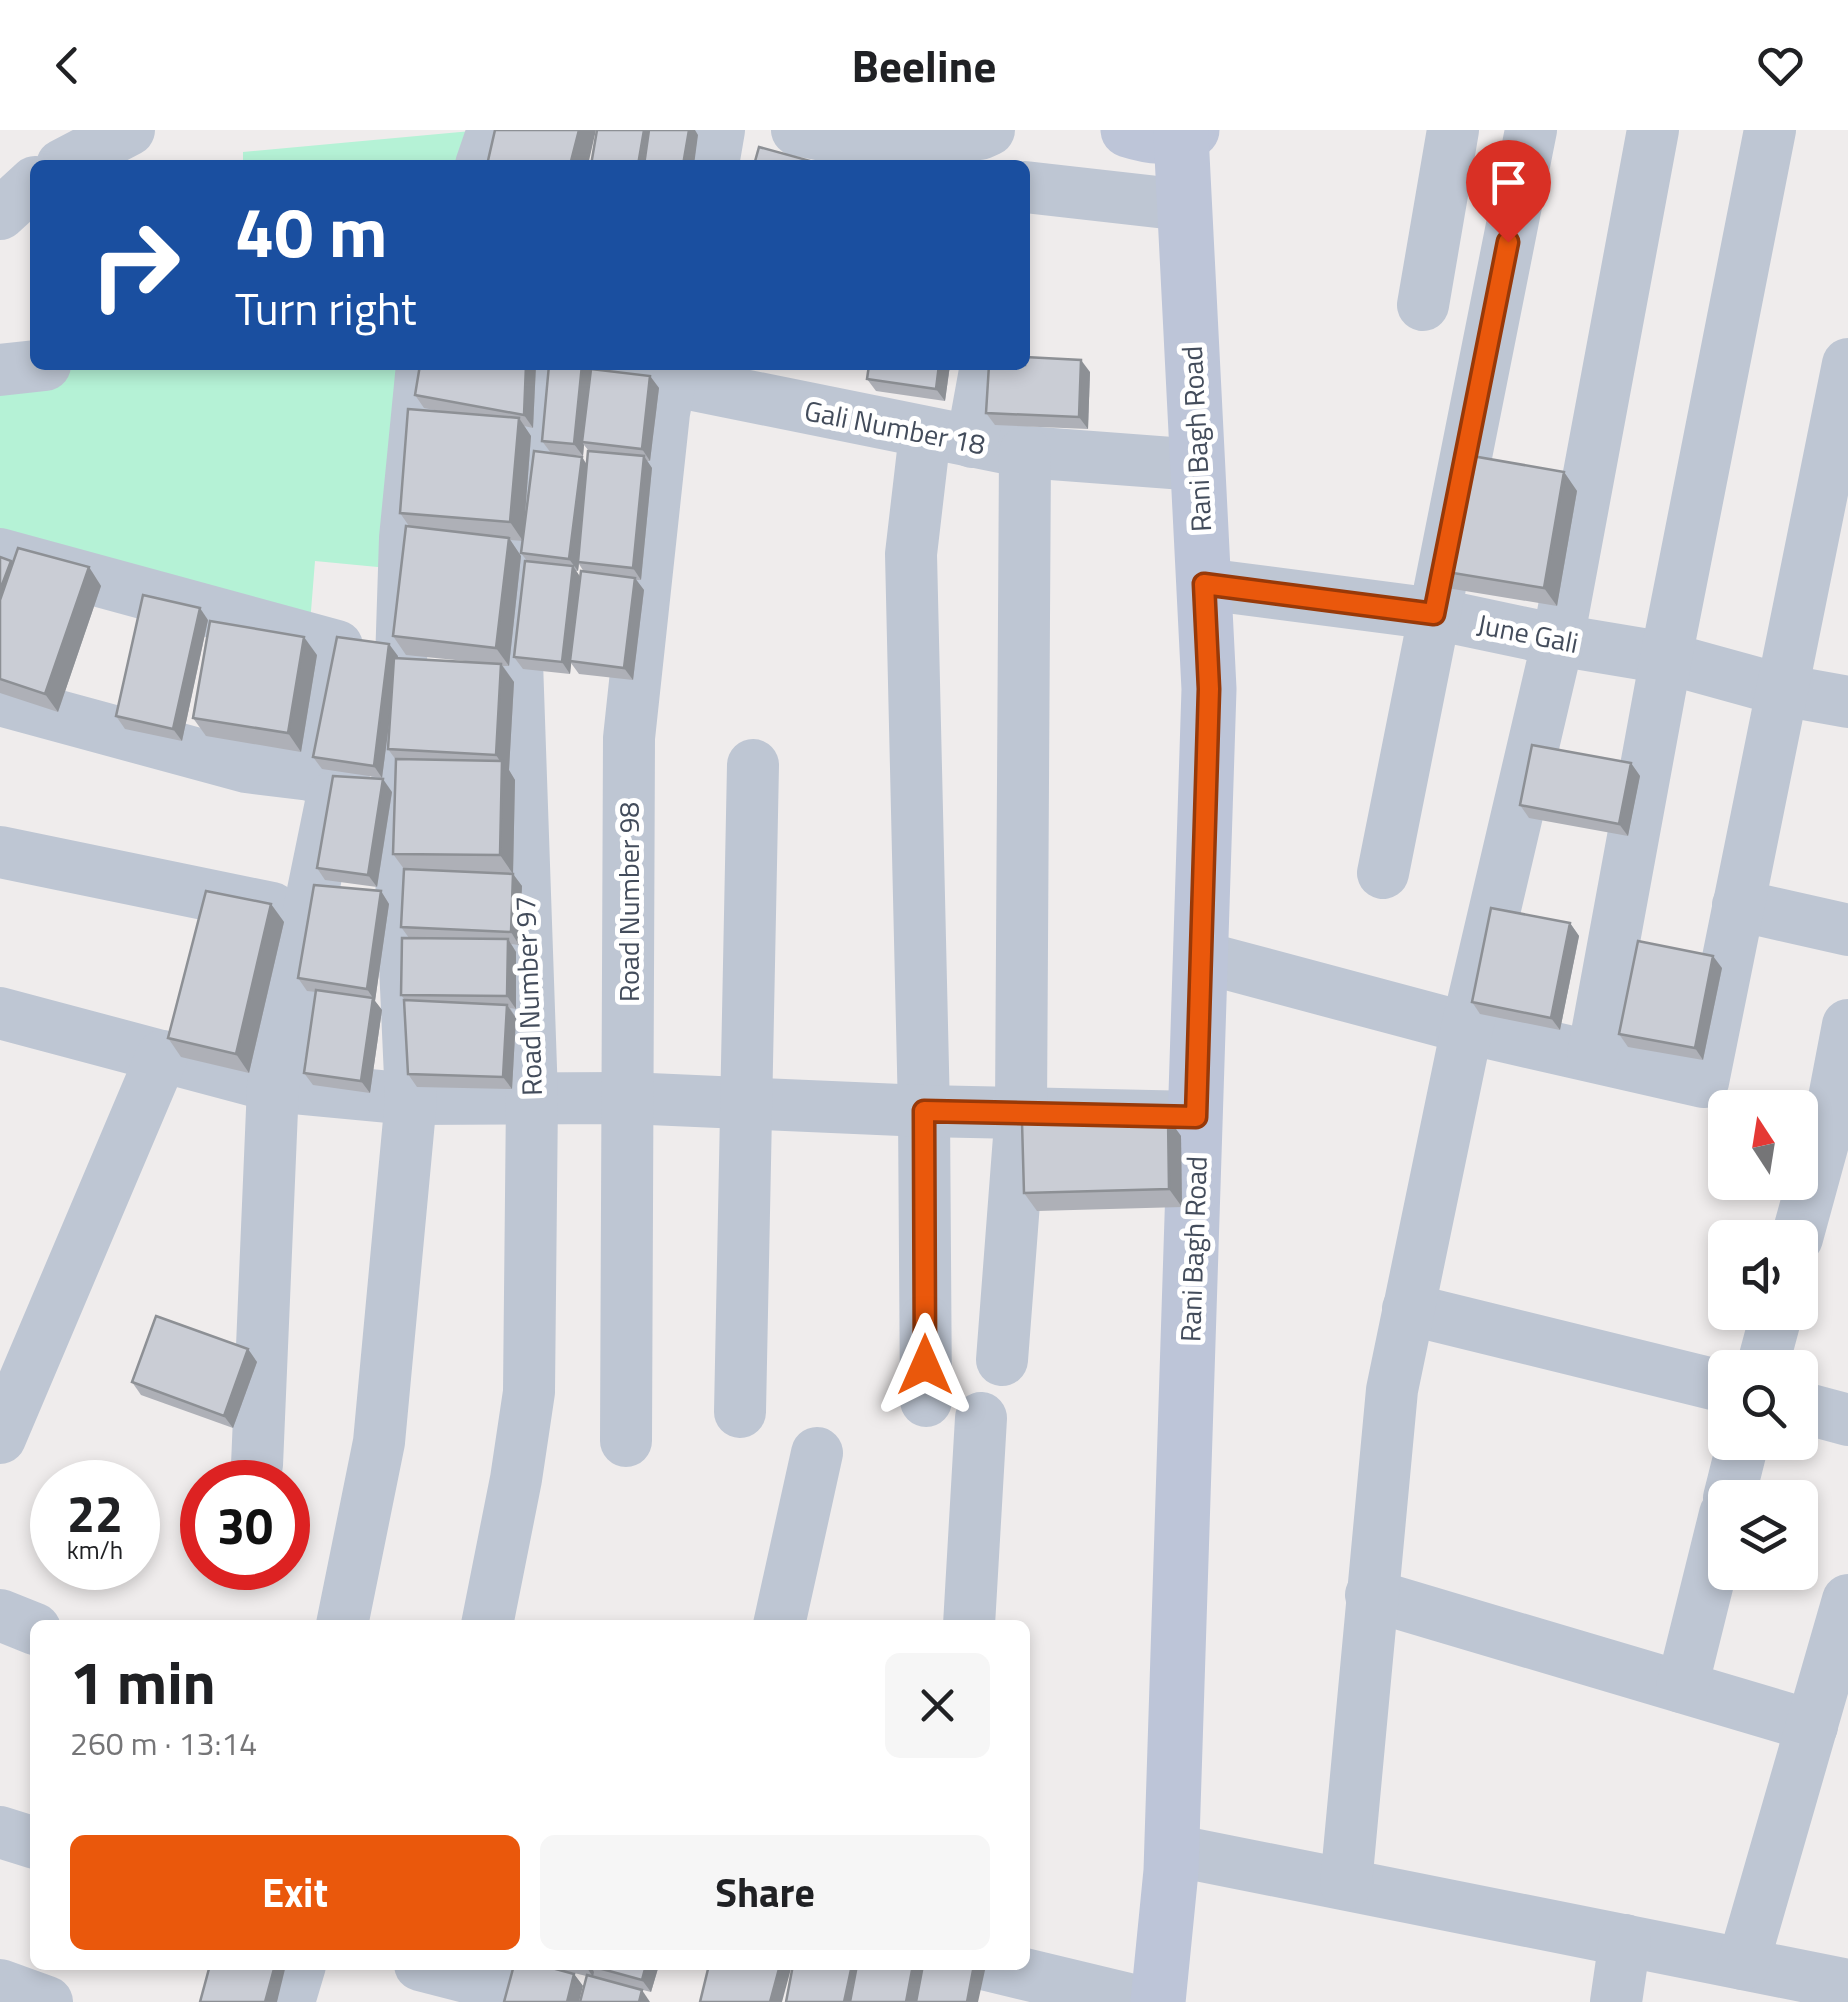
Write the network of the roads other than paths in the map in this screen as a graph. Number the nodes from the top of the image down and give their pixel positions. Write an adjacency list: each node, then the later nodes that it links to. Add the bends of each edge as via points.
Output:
1 (129, 130): 12 (street)
2 (493, 130): 13 (street)
3 (720, 130): 14 (street)
4 (797, 130): 11 (street)
5 (990, 130): 11 (street)
6 (1453, 130): 20 (street)
7 (1531, 130): 34 (street)
8 (1653, 130): 35 (street)
9 (1770, 130): 36 (street)
10 (1167, 132): 18 (street, Rani Bagh Road)
11 (874, 146): 15 (street)
12 (72, 160)
13 (483, 160)
14 (713, 160)
15 (917, 160)
16 (30, 187): 19 (street)
17 (1030, 188): 18 (street)
18 (1184, 205): 31 (street, Rani Bagh Road)
19 (0, 214)
20 (1424, 305)
21 (1848, 364): 37 (street)
22 (30, 367): 23 (street)
23 (0, 370)
24 (422, 370): 42 (street, via 405,538)
25 (549, 370): 55 (street, Road Number 97, via 517,662)
26 (643, 370): 28 (street, Gali Number 18)
27 (983, 370): 29 (street)
28 (672, 373): 29 (street, Gali Number 18); 56 (street, Road Number 98, via 629,738)
29 (948, 438): 30 (street, Gali Number 18); 59 (street, via 911,554)
30 (1025, 452): 31 (street, Gali Number 18); 60 (street)
31 (1198, 465): 33 (street, Rani Bagh Road)
32 (0, 554): 41 (street, via 337,646)
33 (1204, 584): 34 (street, June Gali); 48 (street, Rani Bagh Road, via 1209,689)
34 (1434, 614): 35 (street, June Gali); 44 (street)
35 (1558, 640): 36 (street, June Gali); 51 (street)
36 (1666, 658): 37 (street, June Gali); 52 (street)
37 (1782, 690): 39 (street, June Gali); 45 (street)
38 (0, 700): 41 (street, via 246,767)
39 (1848, 702)
40 (753, 765): 58 (street)
41 (323, 777): 42 (street); 46 (street)
42 (397, 787): 57 (street)
43 (0, 852): 46 (street)
44 (1384, 873)
45 (1738, 905): 47 (street); 52 (street, via 1703,1082)
46 (308, 916): 54 (street)
47 (1848, 930)
48 (1201, 957): 51 (street); 61 (street, Rani Bagh Road)
49 (2, 1021): 53 (street)
50 (1848, 1025): 62 (street)
51 (1468, 1028): 52 (street); 63 (street)
52 (1593, 1055)
53 (162, 1056): 54 (street); 71 (street)
54 (273, 1086): 57 (street); 74 (street)
55 (532, 1097): 56 (street); 57 (street); 80 (street, Road Number 97, via 528,1392)
56 (628, 1098): 58 (street); 72 (street, Road Number 98)
57 (411, 1100): 79 (street, via 379,1442)
58 (746, 1102): 59 (street); 67 (street)
59 (924, 1111): 60 (street); 66 (street)
60 (1021, 1111): 61 (street); 64 (street)
61 (1196, 1117): 88 (street, Rani Bagh Road)
62 (1803, 1220)
63 (1408, 1308): 65 (street); 76 (street, via 1392,1390)
64 (1002, 1360)
65 (1708, 1384)
66 (926, 1401)
67 (740, 1412)
68 (1818, 1412): 70 (street)
69 (981, 1418): 82 (street)
70 (1848, 1420)
71 (0, 1438)
72 (626, 1441)
73 (817, 1453): 81 (street)
74 (257, 1460)
75 (1708, 1582): 84 (street)
76 (1371, 1595): 84 (street); 89 (street)
77 (1848, 1600): 85 (street)
78 (0, 1616): 83 (street)
79 (343, 1620)
80 (488, 1620)
81 (780, 1620)
82 (968, 1620)
83 (30, 1627)
84 (1682, 1687): 85 (street)
85 (1812, 1726): 94 (street)
86 (0, 1832): 87 (street)
87 (30, 1842)
88 (1172, 1850): 89 (street); 101 (street, Rani Bagh Road)
89 (1346, 1884): 90 (street)
90 (1624, 1940): 94 (street); 102 (street)
91 (299, 1970): 99 (street)
92 (442, 1970): 96 (street)
93 (1008, 1970): 100 (street)
94 (1767, 1979): 97 (street)
95 (0, 1985): 98 (street)
96 (510, 1985)
97 (1848, 1986)
98 (47, 2002)
99 (289, 2002)
100 (1141, 2002)
101 (1158, 2002)
102 (1616, 2002)

